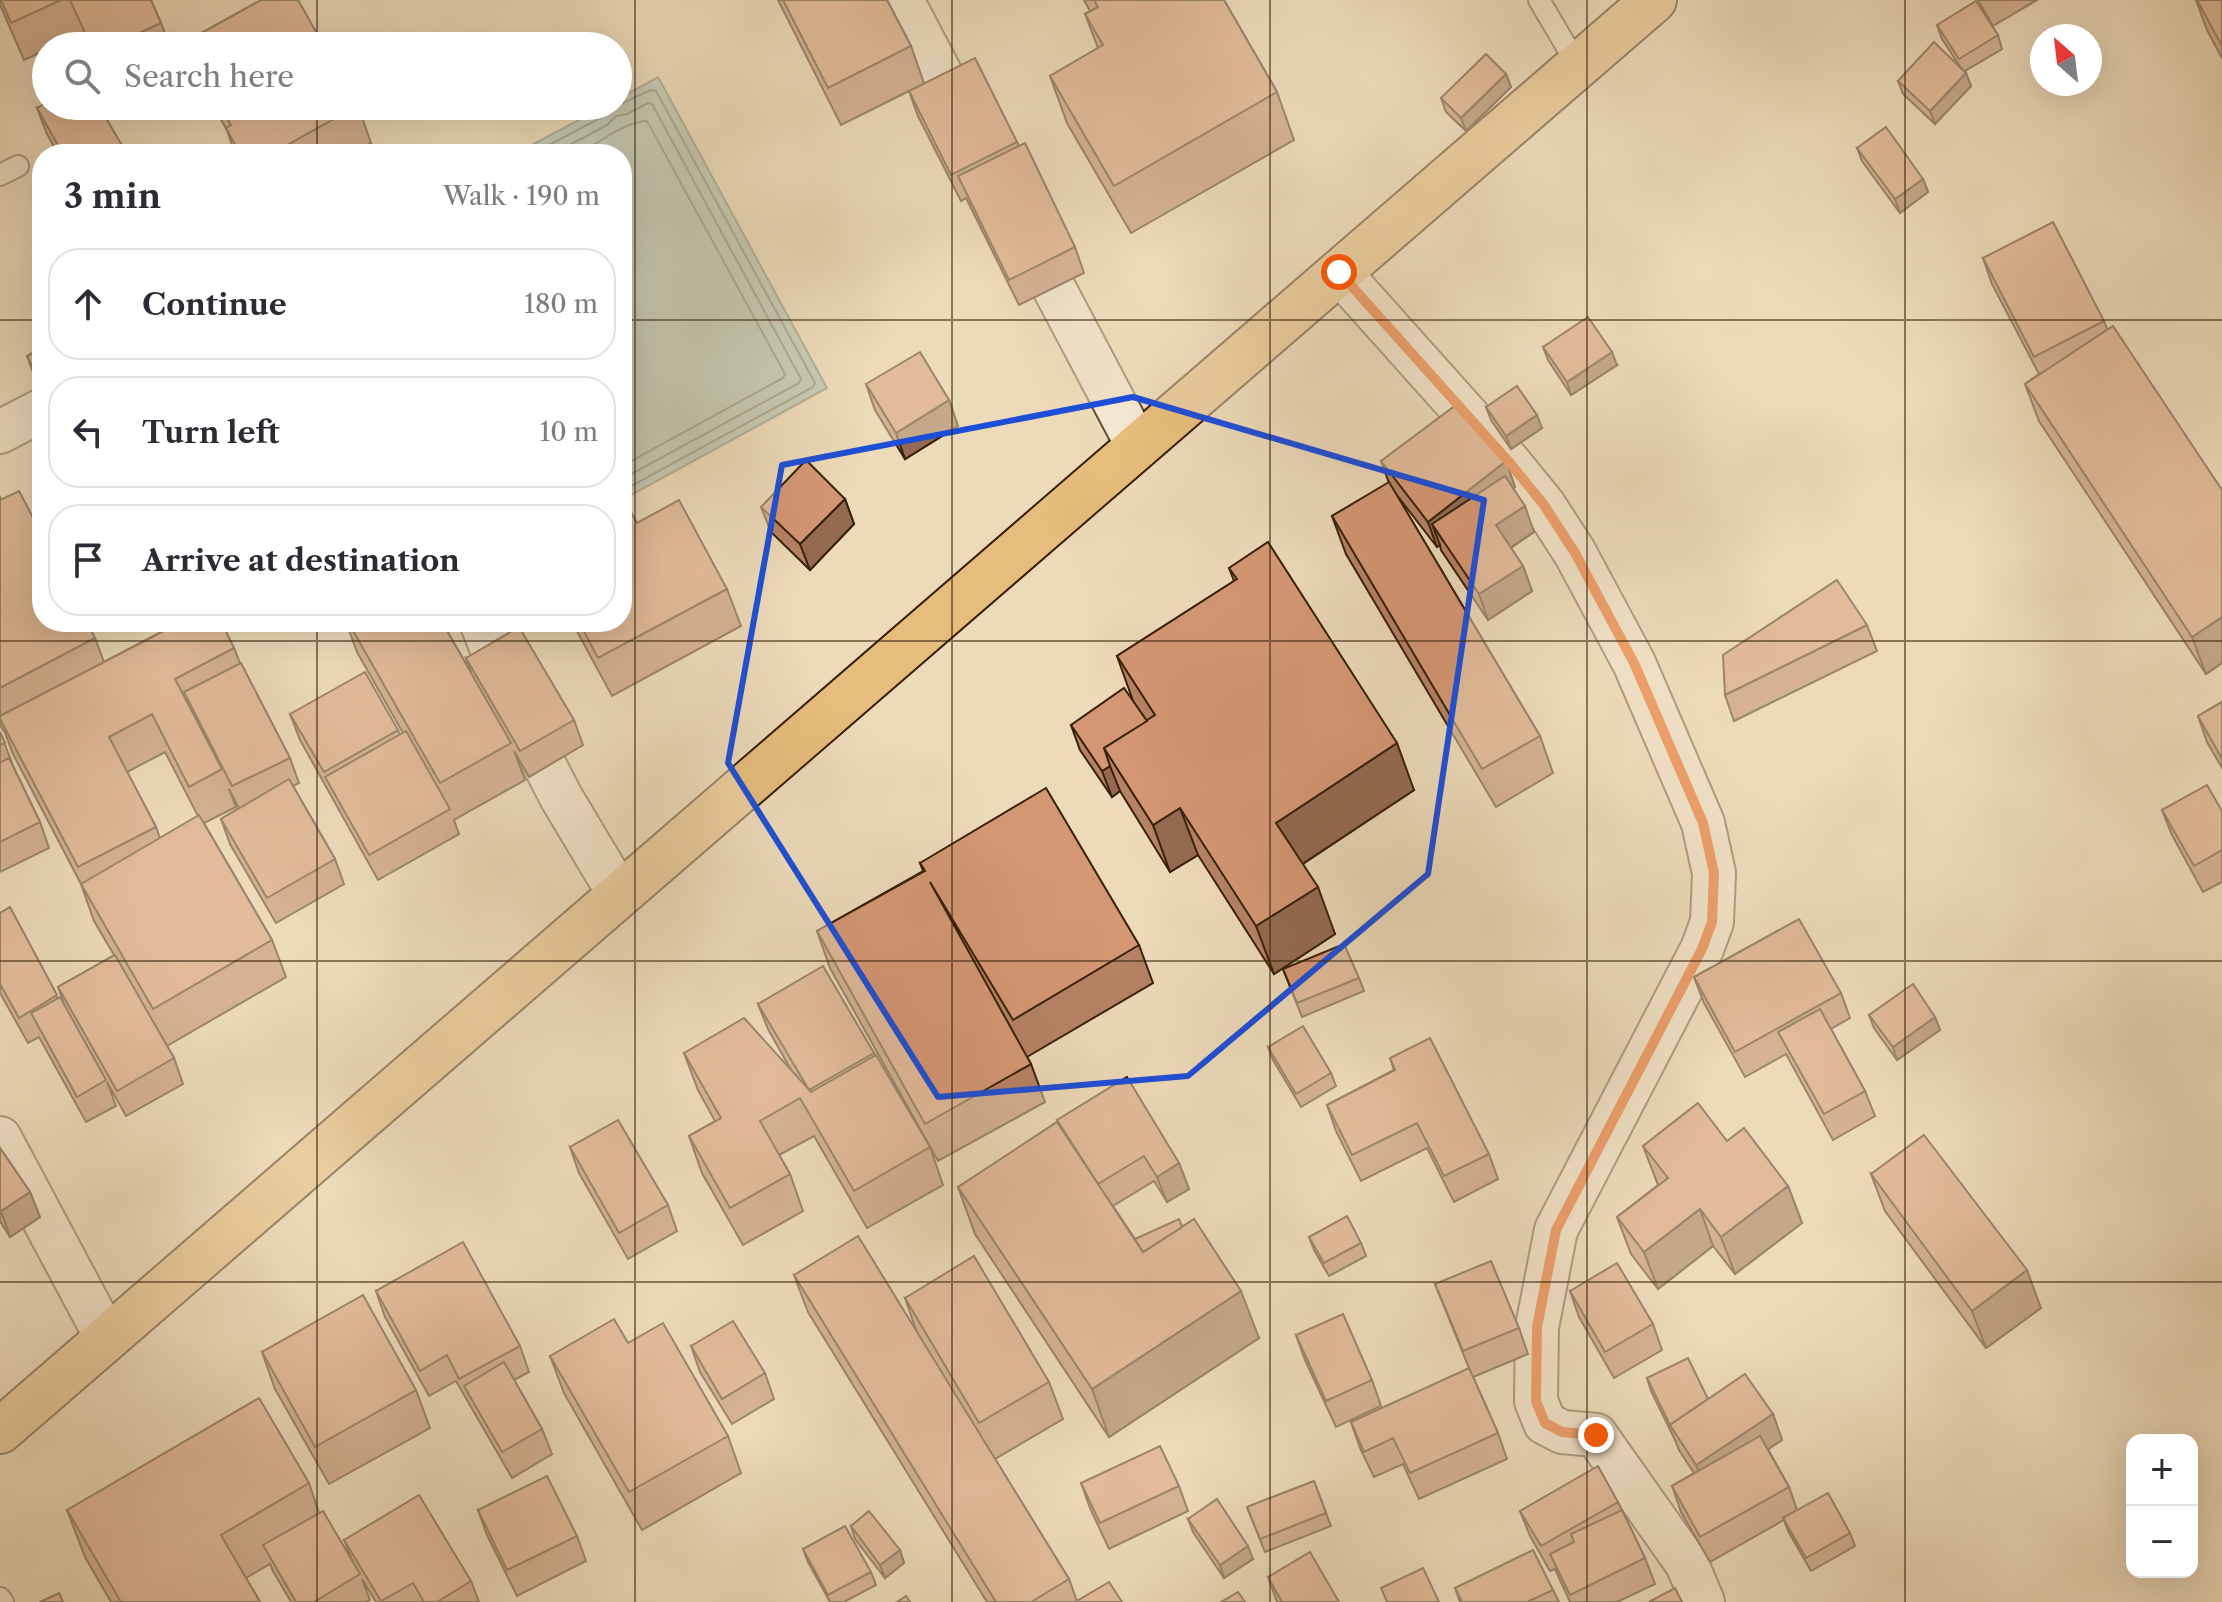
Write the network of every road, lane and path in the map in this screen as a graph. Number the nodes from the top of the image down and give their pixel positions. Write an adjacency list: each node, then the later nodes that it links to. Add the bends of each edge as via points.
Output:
1 (902, 0): 5 (street)
2 (1539, 0): 4 (lane)
3 (1654, 0): 4 (main road)
4 (1578, 66): 7 (main road)
5 (983, 154)
6 (1013, 209): 10 (street)
7 (1339, 272): 10 (main road); 16 (street, via 1552,517 1634,663 1703,823 1714,873 1712,922 1556,1230 1537,1327 1536,1401 1545,1423 1562,1432 1596,1435 1687,1564)
8 (32, 415): 9 (street)
9 (0, 432)
10 (1138, 447): 12 (main road)
11 (485, 632): 12 (street, via 516,710)
12 (619, 894): 14 (main road)
13 (0, 1138): 14 (street)
14 (106, 1337): 15 (main road)
15 (0, 1431)
16 (1703, 1602)

